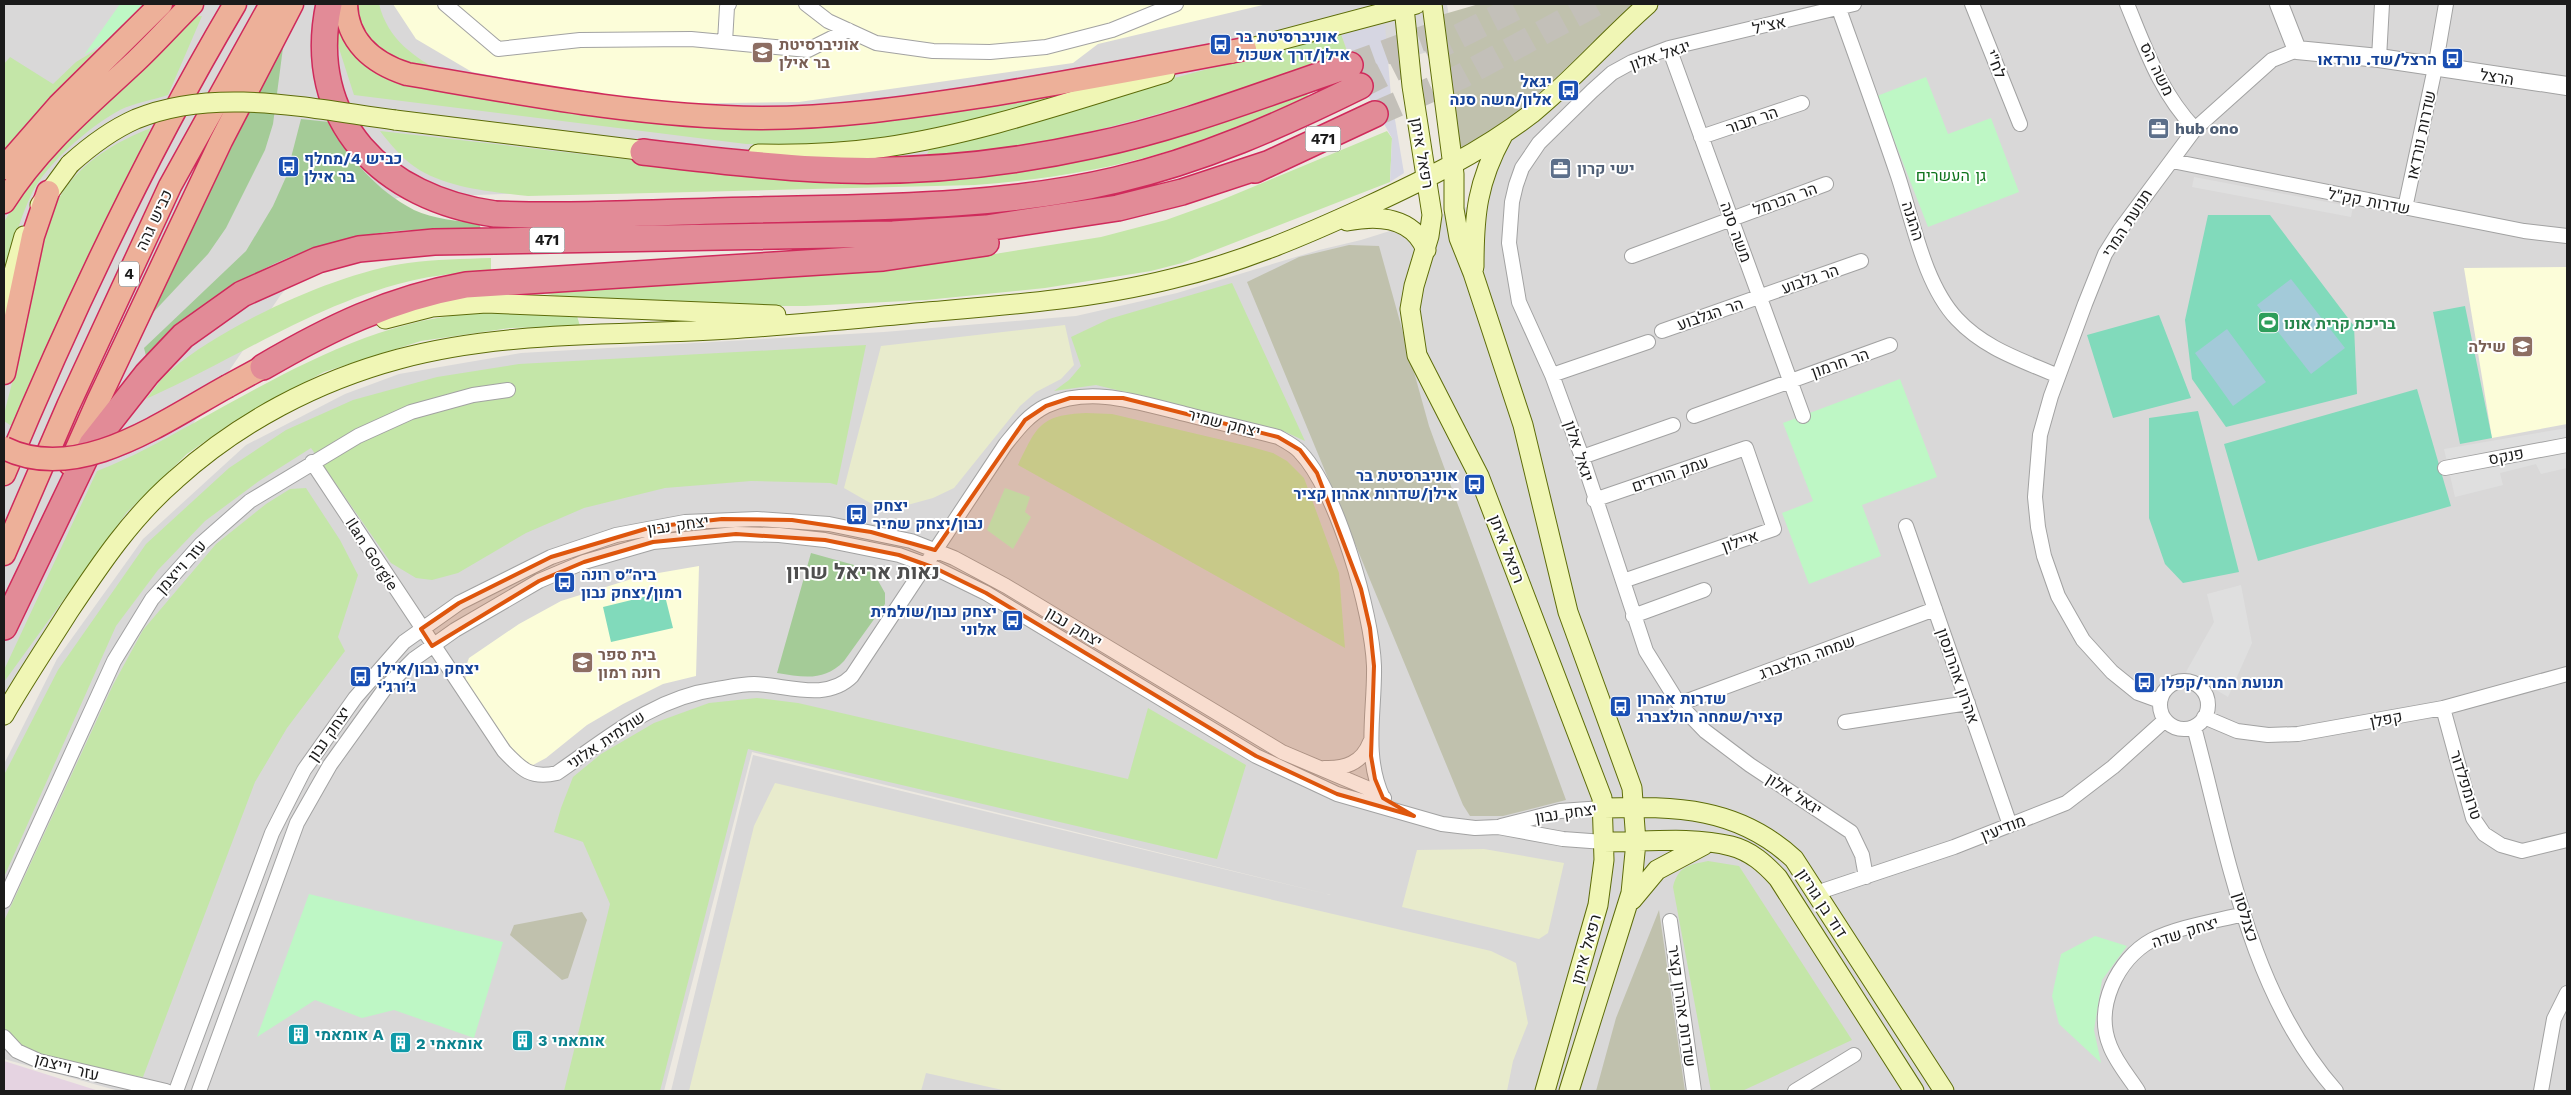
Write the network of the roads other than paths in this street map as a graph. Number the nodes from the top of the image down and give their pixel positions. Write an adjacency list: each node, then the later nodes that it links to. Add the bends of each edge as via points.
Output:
1 (192, 4): 48 (highway, via 54,137 20,176)
2 (235, 4): 78 (highway, כביש גהה / 4, via 130,196)
3 (271, 4): 82 (highway, כביש גהה / 4, via 170,186 64,414)
4 (292, 4): 88 (highway, via 221,141 106,383)
5 (329, 4): 40 (highway, 471, via 324,49 328,82 333,99 362,150 389,175 417,192 453,207 495,214 904,207 1072,189 1151,171 1219,150 1284,124 1355,76 1096,145 962,166 818,169)
6 (346, 4): 28 (highway, via 352,33 364,51 383,65 407,74 559,99 695,116 802,117 884,110 1068,82)
7 (445, 4): 26 (street, via 498,49 580,40 690,39)
8 (729, 4): 26 (street)
9 (806, 4): 23 (street, via 828,21)
10 (1176, 4): 23 (street, via 1112,30 1046,47 990,52 933,51 876,43)
11 (1432, 4): 43 (main road, רפאל איתן)
12 (1635, 4): 25 (main road)
13 (1648, 4): 25 (main road)
14 (1854, 4): 22 (street, אצ"ל)
15 (1972, 4): 35 (street, לח"י)
16 (2127, 4): 36 (street, משה הס, via 2162,87)
17 (2279, 4): 29 (street)
18 (2382, 4): 30 (street)
19 (2446, 4): 31 (street, שדרות נורדאו)
20 (1408, 5): 28 (main road); 38 (main road, רפאל איתן)
21 (159, 6): 44 (highway, via 53,111)
22 (1838, 9): 24 (street, אצ"ל); 66 (street, ההגנה, via 1896,168 1927,266 1944,301 1958,320 1989,345)
23 (848, 30): 26 (street, via 808,50)
24 (1714, 37): 27 (street, יגאל אלון)
25 (1608, 39): 37 (main road, via 1552,95)
26 (725, 42)
27 (1668, 48): 39 (street, משה סנה); 65 (street, יגאל אלון, via 1612,73 1539,143 1518,176 1510,223 1511,261 1520,302)
28 (1245, 49): 40 (main road, via 991,124 886,147 785,154)
29 (2297, 50): 30 (street, הרצל); 36 (street, תנועת המרי, via 2272,60)
30 (2378, 58): 31 (street, הרצל)
31 (2436, 68): 32 (street, הרצל); 49 (street, שדרות נורדאו)
32 (2567, 86)
33 (1802, 103): 39 (street, הר תבור)
34 (1375, 114): 42 (highway, 471)
35 (2020, 124)
36 (2195, 129): 41 (street, תנועת המרי)
37 (1503, 134): 43 (main road); 56 (main road, via 1481,183 1475,225)
38 (1419, 137): 43 (main road, via 1436,156); 45 (main road, רפאל איתן)
39 (1701, 137): 50 (street, משה סנה)
40 (643, 152): 47 (main road, bridge, via 274,105 183,106 116,129 70,164)
41 (2172, 161): 49 (street, שדרות קק"ל); 66 (street, תנועת המרי, via 2138,203 2104,254)
42 (1270, 163): 63 (highway, via 1185,201 1137,216 929,252 830,262 489,283 439,290 352,319); 89 (highway, 471, via 1182,192 1118,208 995,227 893,234 434,242 359,249 318,260 259,284 217,310 183,336 147,374 92,444)
43 (1452, 166): 45 (main road); 56 (main road, רפאל איתן, via 1455,221 1462,248)
44 (4, 168)
45 (1426, 180): 51 (main road); 53 (main road, רפאל איתן, via 1432,215)
46 (1826, 184): 50 (street, הר הכרמל)
47 (48, 192): 58 (main road, via 21,244); 64 (highway, via 32,236)
48 (4, 202)
49 (2405, 208): 52 (street, שדרות קק"ל)
50 (1731, 219): 54 (street, הר הכרמל); 57 (street, משה סנה)
51 (1327, 225): 53 (main road, via 1371,218 1398,221 1419,235); 59 (main road, via 1252,256 1162,281 1065,298)
52 (2567, 236)
53 (1426, 250): 105 (main road, רפאל איתן, via 1410,309 1417,355 1479,476 1599,785)
54 (1632, 256)
55 (1861, 261): 57 (street, הר גלבוע)
56 (1474, 274): 104 (main road, רפאל איתן, via 1523,425 1568,612 1628,775)
57 (1759, 297): 60 (street, הר הגלבוע); 67 (street, משה סנה)
58 (4, 307)
59 (932, 312): 63 (main road, via 739,314 470,303 432,307 382,320); 97 (main road, via 734,329 498,342 399,359 316,388 233,434 201,457 150,504 108,553)
60 (1662, 331)
61 (1648, 342): 65 (street)
62 (1890, 345): 67 (street, הר חרמון)
63 (263, 367): 73 (highway, bridge, via 116,446 88,456 50,460 20,455)
64 (4, 373)
65 (1552, 375): 75 (street, יגאל אלון)
66 (2058, 376): 93 (street, תנועת המרי, via 2045,415 2037,457 2036,512 2044,556 2073,626 2093,652 2121,680 2145,697)
67 (1790, 380): 69 (street, הר חרמון); 70 (street, משה סנה)
68 (508, 390): 76 (street, עזר וייצמן, via 473,395 411,412)
69 (1694, 416)
70 (1802, 416)
71 (1673, 425): 75 (street)
72 (2567, 445): 77 (street, פנקס)
73 (4, 448)
74 (1746, 448): 79 (street, עמק הורדים); 84 (street, איילון, via 1774,529)
75 (1582, 457): 79 (street, יגאל אלון)
76 (312, 462): 90 (street, Ilan Gorgie); 115 (street, עזר וייצמן, via 228,518 200,544 152,599 114,661)
77 (2445, 468)
78 (4, 474)
79 (1594, 500): 84 (street, יגאל אלון)
80 (1906, 526): 86 (street, אהרון אהרונסון)
81 (935, 550): 83 (street, יצחק שמיר); 90 (street, יצחק נבון, via 871,532 792,520 722,519 652,527 616,535 551,557 458,603); 101 (street, יצחק שמיר, via 1025,420 1046,406 1070,398 1123,398 1278,437 1300,450 1317,473 1361,589 1374,666); 102 (street, יצחק נבון, via 1006,586 1274,748)
82 (4, 554)
83 (926, 564): 91 (street, יצחק נבון, via 866,548 779,535 736,534 653,542 584,562 539,581); 91 (street, שולמית אלוני, via 852,676 842,685 819,690 752,684 693,693 637,716 558,773 544,776 520,768 504,752); 106 (street, יצחק נבון, via 986,593 1256,756 1337,794)
84 (1623, 581): 87 (street, יגאל אלון)
85 (1704, 590): 87 (street)
86 (1935, 609): 94 (street, אהרון אהרונסון); 95 (street, שמחה הולצברג)
87 (1634, 616): 95 (street, יגאל אלון, via 1646,651)
88 (4, 617)
89 (4, 627)
90 (421, 629): 91 (street, Ilan Gorgie); 123 (street, יצחק נבון, via 388,659 355,698 325,737 287,800 259,866)
91 (432, 646): 124 (street, יצחק נבון, via 386,687 330,765 297,822)
92 (2567, 674): 96 (street, קפלן)
93 (2160, 701): 98 (street); 100 (street, via 2174,684 2189,682 2196,685 2207,700)
94 (1968, 703): 99 (street); 107 (street, אהרון אהרונסון)
95 (1679, 704): 113 (street, יגאל אלון, via 1722,745 1851,832 1862,855)
96 (2443, 708): 100 (street, קפלן, via 2287,735 2237,731); 109 (street, טרומפלדור, via 2473,818 2484,834 2501,845 2522,851)
97 (4, 715)
98 (2165, 720): 100 (street, via 2175,728 2188,729); 107 (street, מודיעין, via 2075,797)
99 (1845, 722)
100 (2199, 722): 117 (street, כצנלסון)
101 (1371, 736): 102 (street, יצחק שמיר, via 1364,754 1354,763); 103 (street, יצחק שמיר, via 1373,768)
102 (1320, 768): 103 (street, יצחק נבון)
103 (1383, 798): 106 (street, יצחק נבון)
104 (1635, 807): 105 (main road, יצחק נבון); 111 (main road, רפאל איתן); 114 (main road, דוד בן גוריון, via 1670,807 1703,812 1754,830 1794,859)
105 (1603, 808): 108 (street, יצחק נבון, via 1560,811); 110 (main road, רפאל איתן)
106 (1414, 816): 108 (street, יצחק נבון, via 1458,827)
107 (2010, 825): 113 (street, מודיעין)
108 (1498, 827): 110 (street, יצחק נבון, via 1563,839)
109 (2567, 840)
110 (1604, 842): 111 (main road, דוד בן גוריון); 125 (main road, רפאל איתן, via 1603,880 1598,904)
111 (1636, 842): 112 (main road, דוד בן גוריון); 116 (main road, רפאל איתן, via 1634,878)
112 (1711, 842): 116 (main road, via 1657,870 1641,886); 129 (main road, דוד בן גוריון, via 1733,846 1752,855 1765,863 1778,878)
113 (1866, 877): 114 (street, מודיעין)
114 (1816, 893): 130 (main road, דוד בן גוריון)
115 (4, 901)
116 (1626, 912): 126 (main road, רפאל איתן)
117 (2244, 914): 131 (street, יצחק שדה, via 2153,939 2121,967 2111,986 2107,1007 2108,1044); 132 (street, כצנלסון, via 2262,968 2290,1028)
118 (1670, 921): 127 (street, שדרות אהרון קציר)
119 (2567, 993): 133 (street, via 2554,1019)
120 (4, 1037): 122 (street, עזר וייצמן, via 17,1051 39,1062)
121 (1854, 1055): 128 (street)
122 (166, 1091)
123 (176, 1091)
124 (199, 1091)
125 (1545, 1091)
126 (1570, 1091)
127 (1694, 1091)
128 (1795, 1091)
129 (1914, 1091)
130 (1944, 1091)
131 (2138, 1091)
132 (2336, 1091)
133 (2541, 1091)

